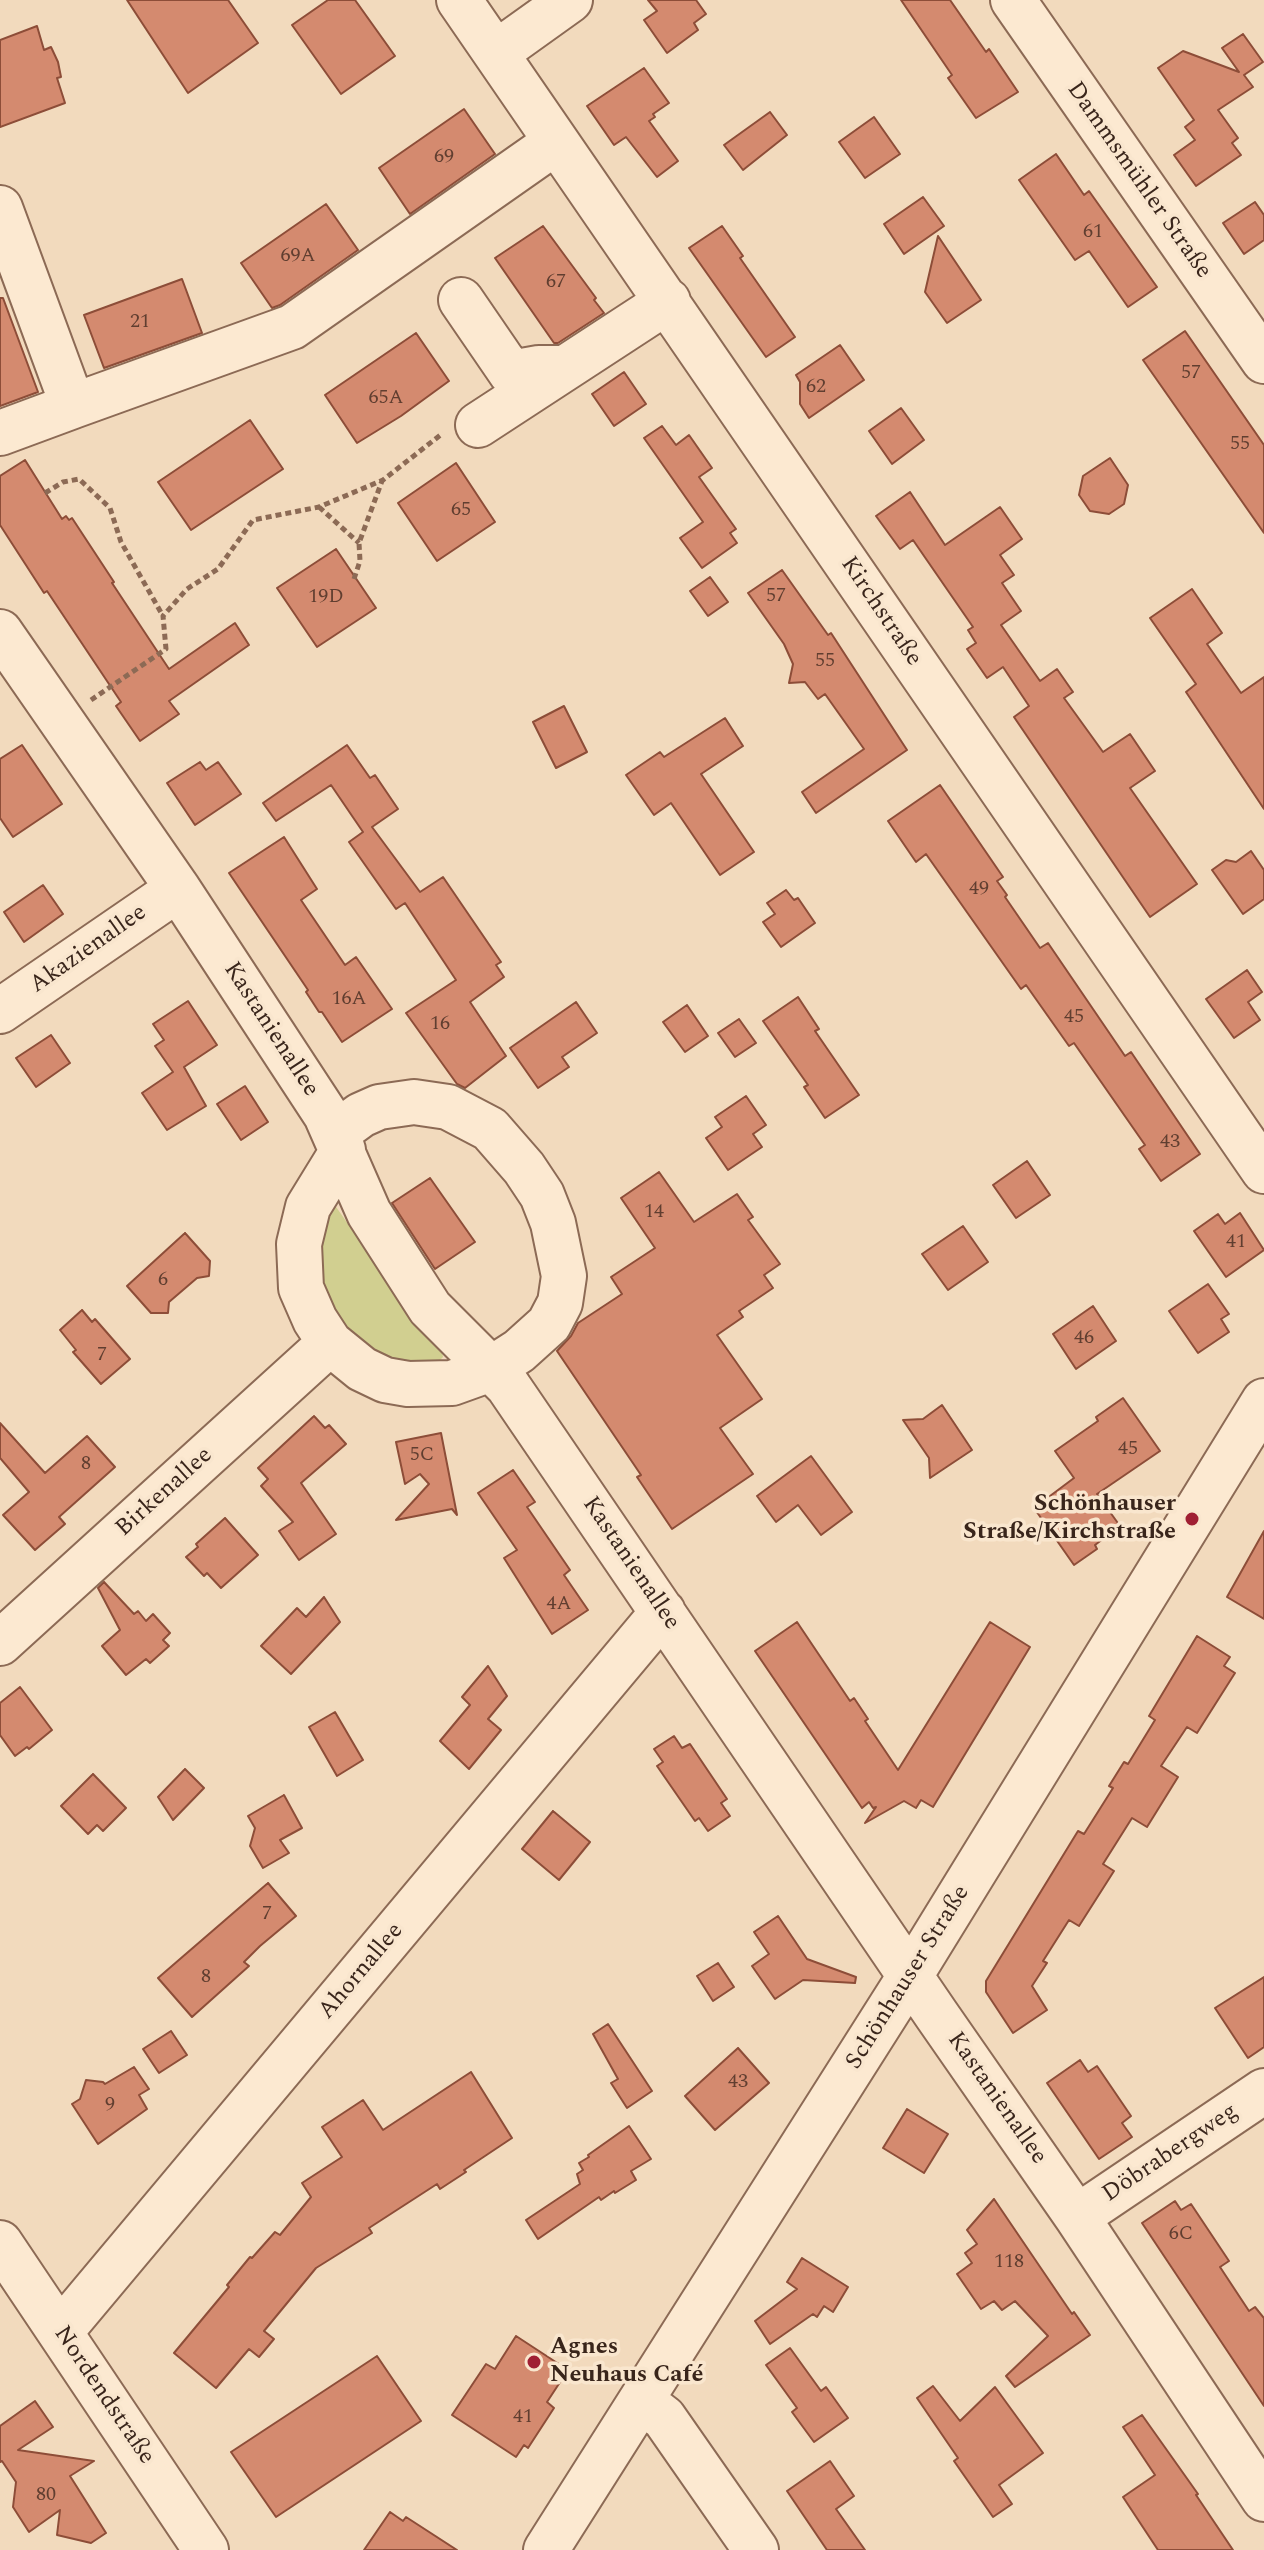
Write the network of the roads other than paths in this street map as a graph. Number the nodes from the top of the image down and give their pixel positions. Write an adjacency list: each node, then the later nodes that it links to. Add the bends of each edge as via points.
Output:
1 (459, 0): 4 (street, Kirchstraße)
2 (570, 0): 4 (street)
3 (1013, 0): 9 (street, Dammsmühler Straße)
4 (496, 53): 5 (street, Kirchstraße)
5 (556, 142): 8 (street, Kirchstraße); 11 (street, via 292,327)
6 (0, 208): 11 (street)
7 (461, 300): 10 (street, via 511,373)
8 (668, 301): 10 (street); 18 (street, Kirchstraße)
9 (1264, 361)
10 (565, 368): 12 (street)
11 (73, 406): 13 (street)
12 (465, 425)
13 (0, 433)
14 (0, 632): 15 (street, Kastanienallee)
15 (178, 889): 16 (street, Akazienallee); 17 (street, Kastanienallee)
16 (0, 1011)
17 (339, 1142): 19 (street, via 308,1207 299,1244 301,1288); 20 (street, Kastanienallee, via 369,1213 430,1308); 20 (street, via 361,1115 379,1107 423,1102 448,1107 490,1129 524,1168 553,1223 564,1276 560,1303 542,1331)
18 (1264, 1171)
19 (330, 1343): 20 (street, via 362,1369 408,1384 452,1383); 23 (street, Birkenallee)
20 (491, 1369): 22 (street, Kastanienallee, via 508,1386)
21 (1264, 1401): 24 (street, Schönhauser Straße)
22 (663, 1612): 24 (street, Kastanienallee); 28 (street, Ahornallee)
23 (0, 1643)
24 (910, 1976): 26 (street, Kastanienallee); 29 (street, Schönhauser Straße)
25 (1264, 2091): 26 (street, Döbrabergweg)
26 (1077, 2217): 30 (street, Kastanienallee)
27 (0, 2243): 28 (street, Nordendstraße)
28 (60, 2332): 31 (street, Nordendstraße)
29 (642, 2401): 32 (street, Schönhauser Straße); 33 (street, via 664,2418)
30 (1264, 2499)
31 (188, 2544)
32 (546, 2550)
33 (756, 2550)

